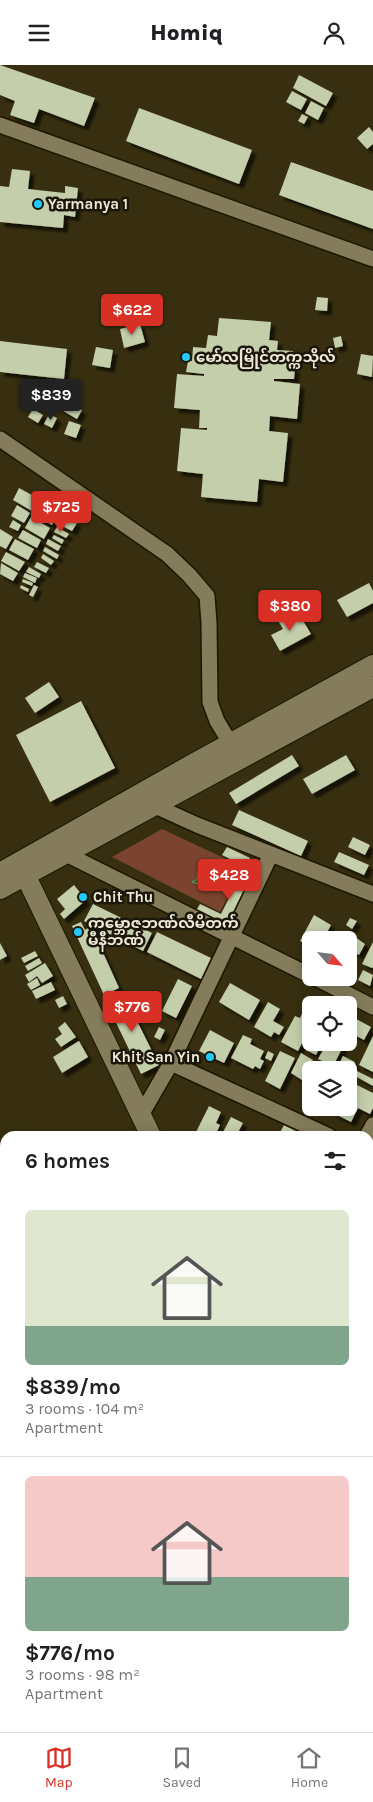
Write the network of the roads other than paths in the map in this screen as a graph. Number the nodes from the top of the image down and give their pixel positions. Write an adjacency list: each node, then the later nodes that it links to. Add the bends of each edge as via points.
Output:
1 (0, 125): 2 (street)
2 (373, 259)
3 (0, 439): 6 (street, via 167,554 206,596 210,702 216,721)
4 (373, 665): 6 (main road)
5 (373, 687): 6 (main road)
6 (235, 751): 7 (main road); 8 (main road)
7 (153, 805): 8 (main road); 9 (street)
8 (61, 848): 10 (main road); 14 (street)
9 (271, 854): 13 (street); 14 (street)
10 (23, 869): 11 (main road); 12 (main road); 19 (main road)
11 (0, 873)
12 (0, 889)
13 (373, 895)
14 (231, 936): 15 (street); 18 (street)
15 (302, 972)
16 (331, 986): 17 (street)
17 (373, 1007)
18 (171, 1063): 19 (street); 21 (street)
19 (140, 1115): 20 (main road)
20 (148, 1131)
21 (318, 1131)

